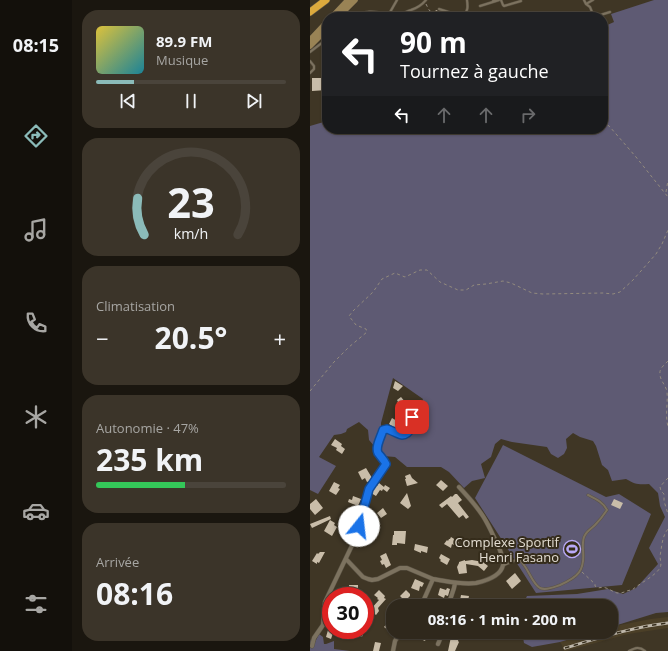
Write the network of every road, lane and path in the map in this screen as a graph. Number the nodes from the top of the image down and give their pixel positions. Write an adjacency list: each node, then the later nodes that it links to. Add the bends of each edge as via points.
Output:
1 (322, 0): 16 (highway)
2 (326, 0): 16 (highway)
3 (348, 0): 17 (street)
4 (355, 0): 18 (street)
5 (397, 0): 21 (lane)
6 (467, 0): 25 (lane)
7 (500, 0): 11 (lane); 12 (lane, via 504,6)
8 (584, 0): 13 (lane)
9 (594, 0): 13 (lane)
10 (426, 1): 22 (lane); 23 (path)
11 (495, 1): 14 (lane)
12 (521, 1)
13 (586, 4): 26 (lane)
14 (480, 6)
15 (439, 9): 24 (lane)
16 (310, 12)
17 (337, 12)
18 (343, 12)
19 (365, 12): 20 (lane)
20 (375, 12)
21 (391, 12)
22 (404, 12)
23 (432, 12)
24 (448, 12)
25 (467, 12)
26 (592, 12)
27 (322, 27): 29 (street)
28 (322, 34): 31 (street)
29 (310, 40)
30 (322, 44): 32 (lane)
31 (310, 46)
32 (310, 52)
33 (310, 60): 34 (lane, via 314,66)
34 (310, 73)
35 (608, 125): 37 (path)
36 (668, 180): 37 (path)
37 (666, 193): 38 (path)
38 (668, 197)
39 (668, 230): 41 (path, via 656,254 633,280 620,292 613,294 532,293 503,281 458,290 440,282 427,270 420,270 406,277 395,273 382,279 374,292 349,316 356,325 367,332 349,346)
40 (668, 361): 43 (path, via 660,370 661,379 667,390)
41 (310, 391)
42 (412, 417): 44 (lane, via 412,426 404,435 383,430 377,447)
43 (668, 427)
44 (386, 464): 50 (street, via 369,489 356,537)
45 (668, 478): 48 (path, via 660,487)
46 (458, 487): 51 (street, via 474,503 487,522 502,556)
47 (588, 495): 52 (lane, via 599,501 607,510 583,537 584,558)
48 (668, 514)
49 (668, 529): 52 (path, via 662,541 659,569 632,590 620,594 603,587 598,588)
50 (346, 559): 53 (street, via 363,577 372,580 400,568 407,568); 57 (street, via 325,602 323,625)
51 (503, 565): 52 (lane, via 518,559 535,583 544,589 570,580); 54 (street, via 500,572 488,579)
52 (581, 571)
53 (433, 579): 54 (street); 55 (street)
54 (455, 583): 56 (street)
55 (424, 599)
56 (450, 599)
57 (312, 637): 61 (street)
58 (396, 639): 62 (street)
59 (440, 639): 60 (street)
60 (438, 644)
61 (312, 646)
62 (393, 651)
63 (629, 651): 64 (lane, via 638,647)
64 (645, 651)

